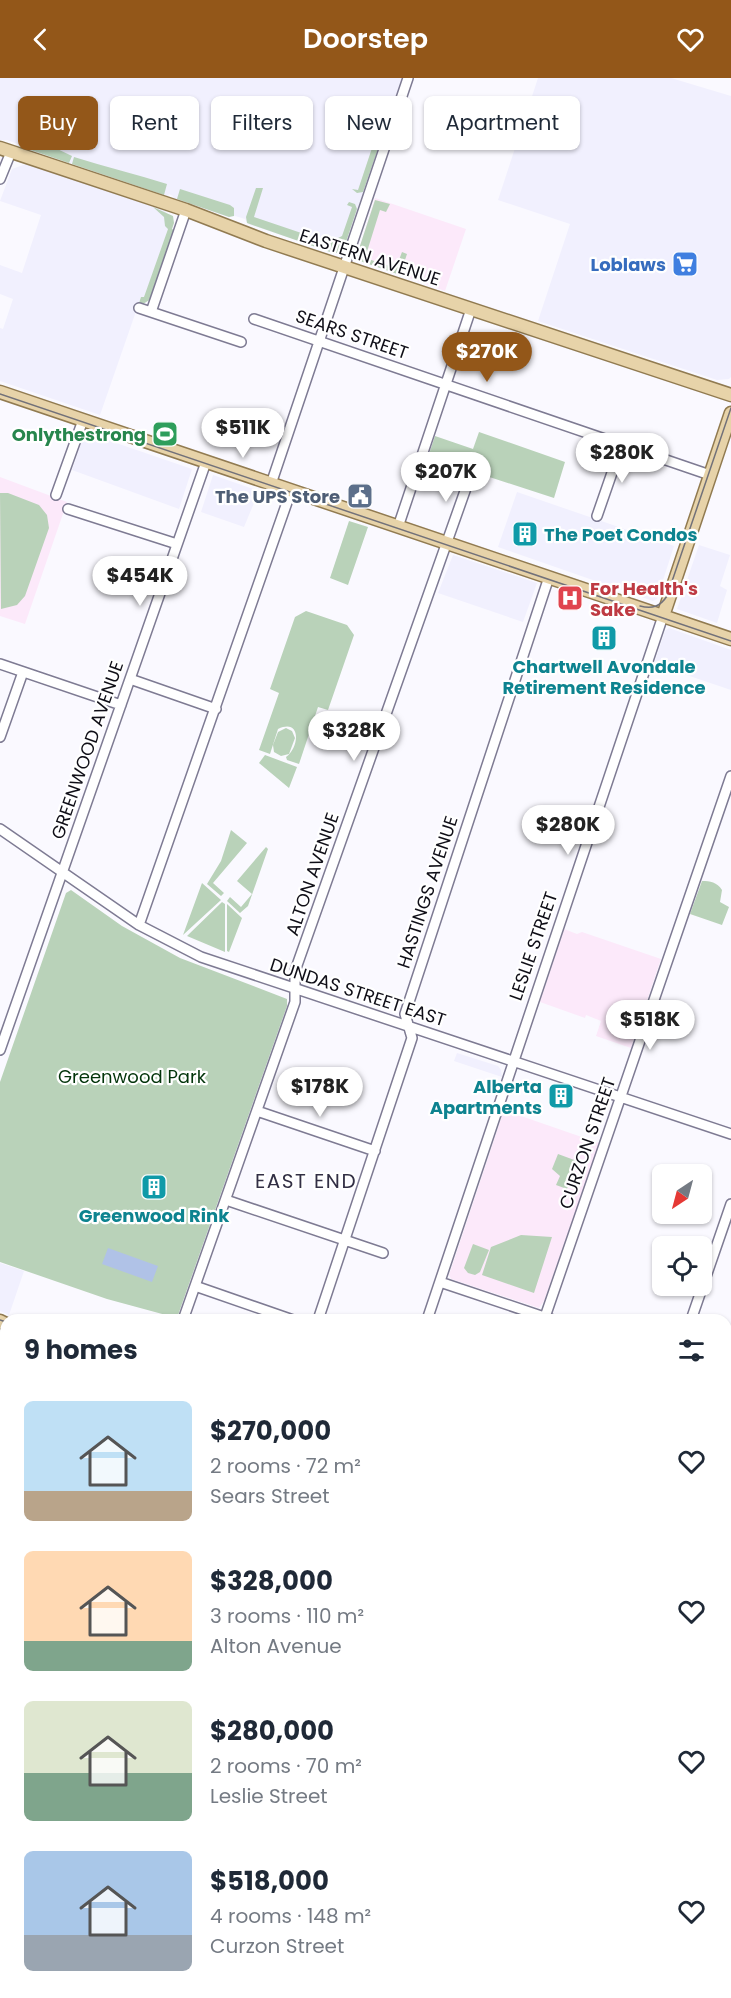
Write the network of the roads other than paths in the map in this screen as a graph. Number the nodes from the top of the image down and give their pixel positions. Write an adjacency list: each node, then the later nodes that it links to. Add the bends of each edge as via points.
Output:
1 (408, 78): 5 (street)
2 (5, 150): 3 (street); 4 (main road, EASTERN AVENUE)
3 (0, 179)
4 (186, 210): 5 (main road, EASTERN AVENUE); 8 (street)
5 (344, 267): 7 (main road, EASTERN AVENUE); 10 (street)
6 (139, 308): 8 (street)
7 (471, 309): 12 (street); 14 (main road, EASTERN AVENUE)
8 (152, 312): 11 (street)
9 (254, 319): 10 (street, SEARS STREET)
10 (318, 340): 12 (street, SEARS STREET); 21 (street)
11 (241, 342)
12 (446, 384): 17 (street, SEARS STREET); 26 (street)
13 (0, 392): 16 (main road)
14 (731, 395)
15 (731, 413): 20 (main road, LESLIE STREET)
16 (83, 420): 18 (main road); 23 (street)
17 (622, 444): 20 (street, SEARS STREET); 25 (street)
18 (206, 462): 21 (main road); 28 (street, GREENWOOD AVENUE)
19 (471, 474): 27 (street, ALTON AVENUE)
20 (710, 475): 30 (main road, LESLIE STREET)
21 (271, 484): 22 (main road)
22 (291, 491): 26 (main road); 36 (street)
23 (56, 495)
24 (69, 509): 28 (street)
25 (597, 516)
26 (398, 527): 27 (main road)
27 (446, 543): 29 (main road); 42 (street, ALTON AVENUE, via 295,970)
28 (177, 544): 34 (street, GREENWOOD AVENUE)
29 (549, 578): 30 (main road); 43 (street, HASTINGS AVENUE, via 405,1014)
30 (663, 616): 31 (main road); 45 (street, LESLIE STREET)
31 (731, 639)
32 (0, 664): 33 (street)
33 (23, 672): 35 (street); 37 (street)
34 (130, 680): 35 (street, GREENWOOD AVENUE); 36 (street)
35 (121, 705): 40 (street, GREENWOOD AVENUE)
36 (216, 709): 41 (street)
37 (0, 737)
38 (731, 776): 46 (street, CURZON STREET)
39 (0, 829): 40 (street, DUNDAS STREET EAST)
40 (63, 872): 41 (street, DUNDAS STREET EAST); 44 (street, GREENWOOD AVENUE)
41 (139, 925): 42 (street, DUNDAS STREET EAST, via 201,957)
42 (295, 988): 43 (street, DUNDAS STREET EAST); 47 (street, ALTON AVENUE, via 295,1002)
43 (408, 1026): 45 (street, DUNDAS STREET EAST); 49 (street, HASTINGS AVENUE, via 412,1038)
44 (0, 1050)
45 (514, 1060): 46 (street, DUNDAS STREET EAST); 55 (street, LESLIE STREET)
46 (620, 1096): 48 (street, DUNDAS STREET EAST); 62 (street, CURZON STREET)
47 (257, 1111): 49 (street); 50 (street, ALTON AVENUE)
48 (731, 1134)
49 (375, 1151): 53 (street, HASTINGS AVENUE)
50 (226, 1200): 53 (street); 56 (street, ALTON AVENUE)
51 (731, 1204): 52 (street)
52 (729, 1215): 63 (street)
53 (345, 1240): 54 (street); 59 (street, HASTINGS AVENUE)
54 (383, 1253)
55 (440, 1282): 60 (street, LESLIE STREET); 61 (street)
56 (195, 1286): 57 (street, ALTON AVENUE); 58 (street)
57 (185, 1314)
58 (276, 1314)
59 (320, 1314)
60 (429, 1314)
61 (534, 1314)
62 (551, 1314)
63 (693, 1314)

